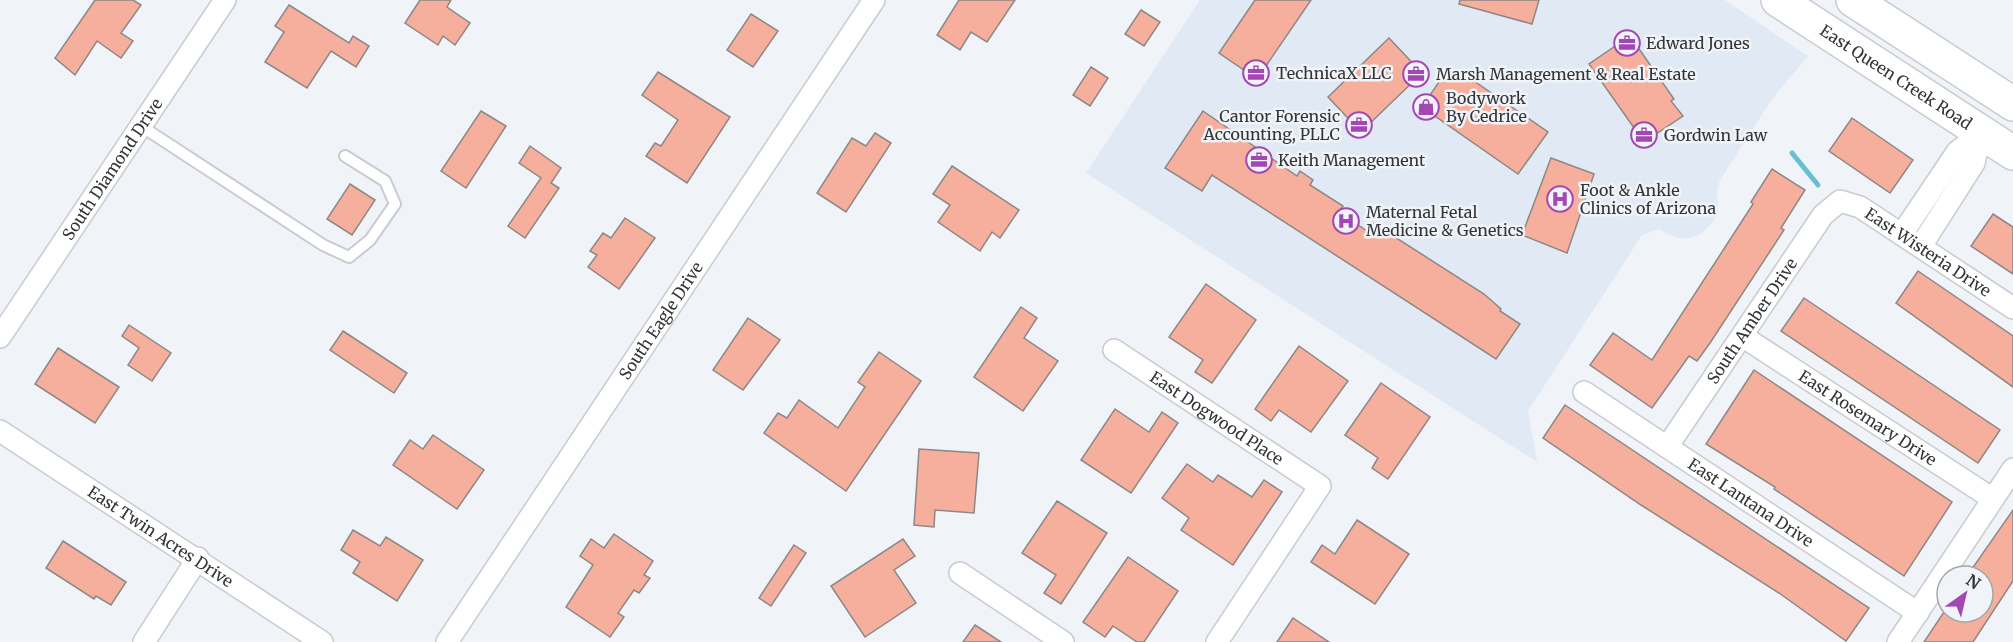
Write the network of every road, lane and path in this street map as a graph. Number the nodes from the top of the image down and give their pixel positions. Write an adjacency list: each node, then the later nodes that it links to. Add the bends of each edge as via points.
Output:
1 (225, 0): 7 (street, South Diamond Drive)
2 (874, 0): 30 (street, South Eagle Drive)
3 (1778, 0): 5 (main road, East Queen Creek Road)
4 (1854, 0): 6 (main road)
5 (1814, 9): 8 (main road, East Queen Creek Road)
6 (2013, 104)
7 (141, 126): 10 (lane, via 314,239 349,257 370,240 395,204 385,181); 18 (street, South Diamond Drive)
8 (1981, 133): 9 (main road, East Queen Creek Road); 11 (street, via 1957,152); 13 (street, via 1974,163)
9 (2013, 153)
10 (345, 156)
11 (1930, 192): 13 (street); 14 (street)
12 (1840, 201): 14 (street, East Wisteria Drive, via 1860,207); 17 (street, South Amber Drive, via 1823,215)
13 (1948, 204): 15 (street)
14 (1902, 234): 15 (street, East Wisteria Drive)
15 (1921, 246): 16 (street, East Wisteria Drive)
16 (2013, 308)
17 (1742, 336): 22 (street, South Amber Drive); 24 (street, East Rosemary Drive)
18 (0, 337)
19 (1114, 350): 32 (street, East Dogwood Place, via 1320,486)
20 (1584, 392): 22 (street, East Lantana Drive)
21 (0, 431): 25 (street, East Twin Acres Drive)
22 (1667, 447): 27 (street, East Lantana Drive)
23 (2013, 469): 24 (street)
24 (1993, 499): 27 (street)
25 (198, 558): 28 (street); 29 (street, East Twin Acres Drive)
26 (960, 573): 31 (street)
27 (1918, 613): 33 (street)
28 (144, 642)
29 (322, 642)
30 (447, 642)
31 (1063, 642)
32 (1217, 642)
33 (1898, 642)

